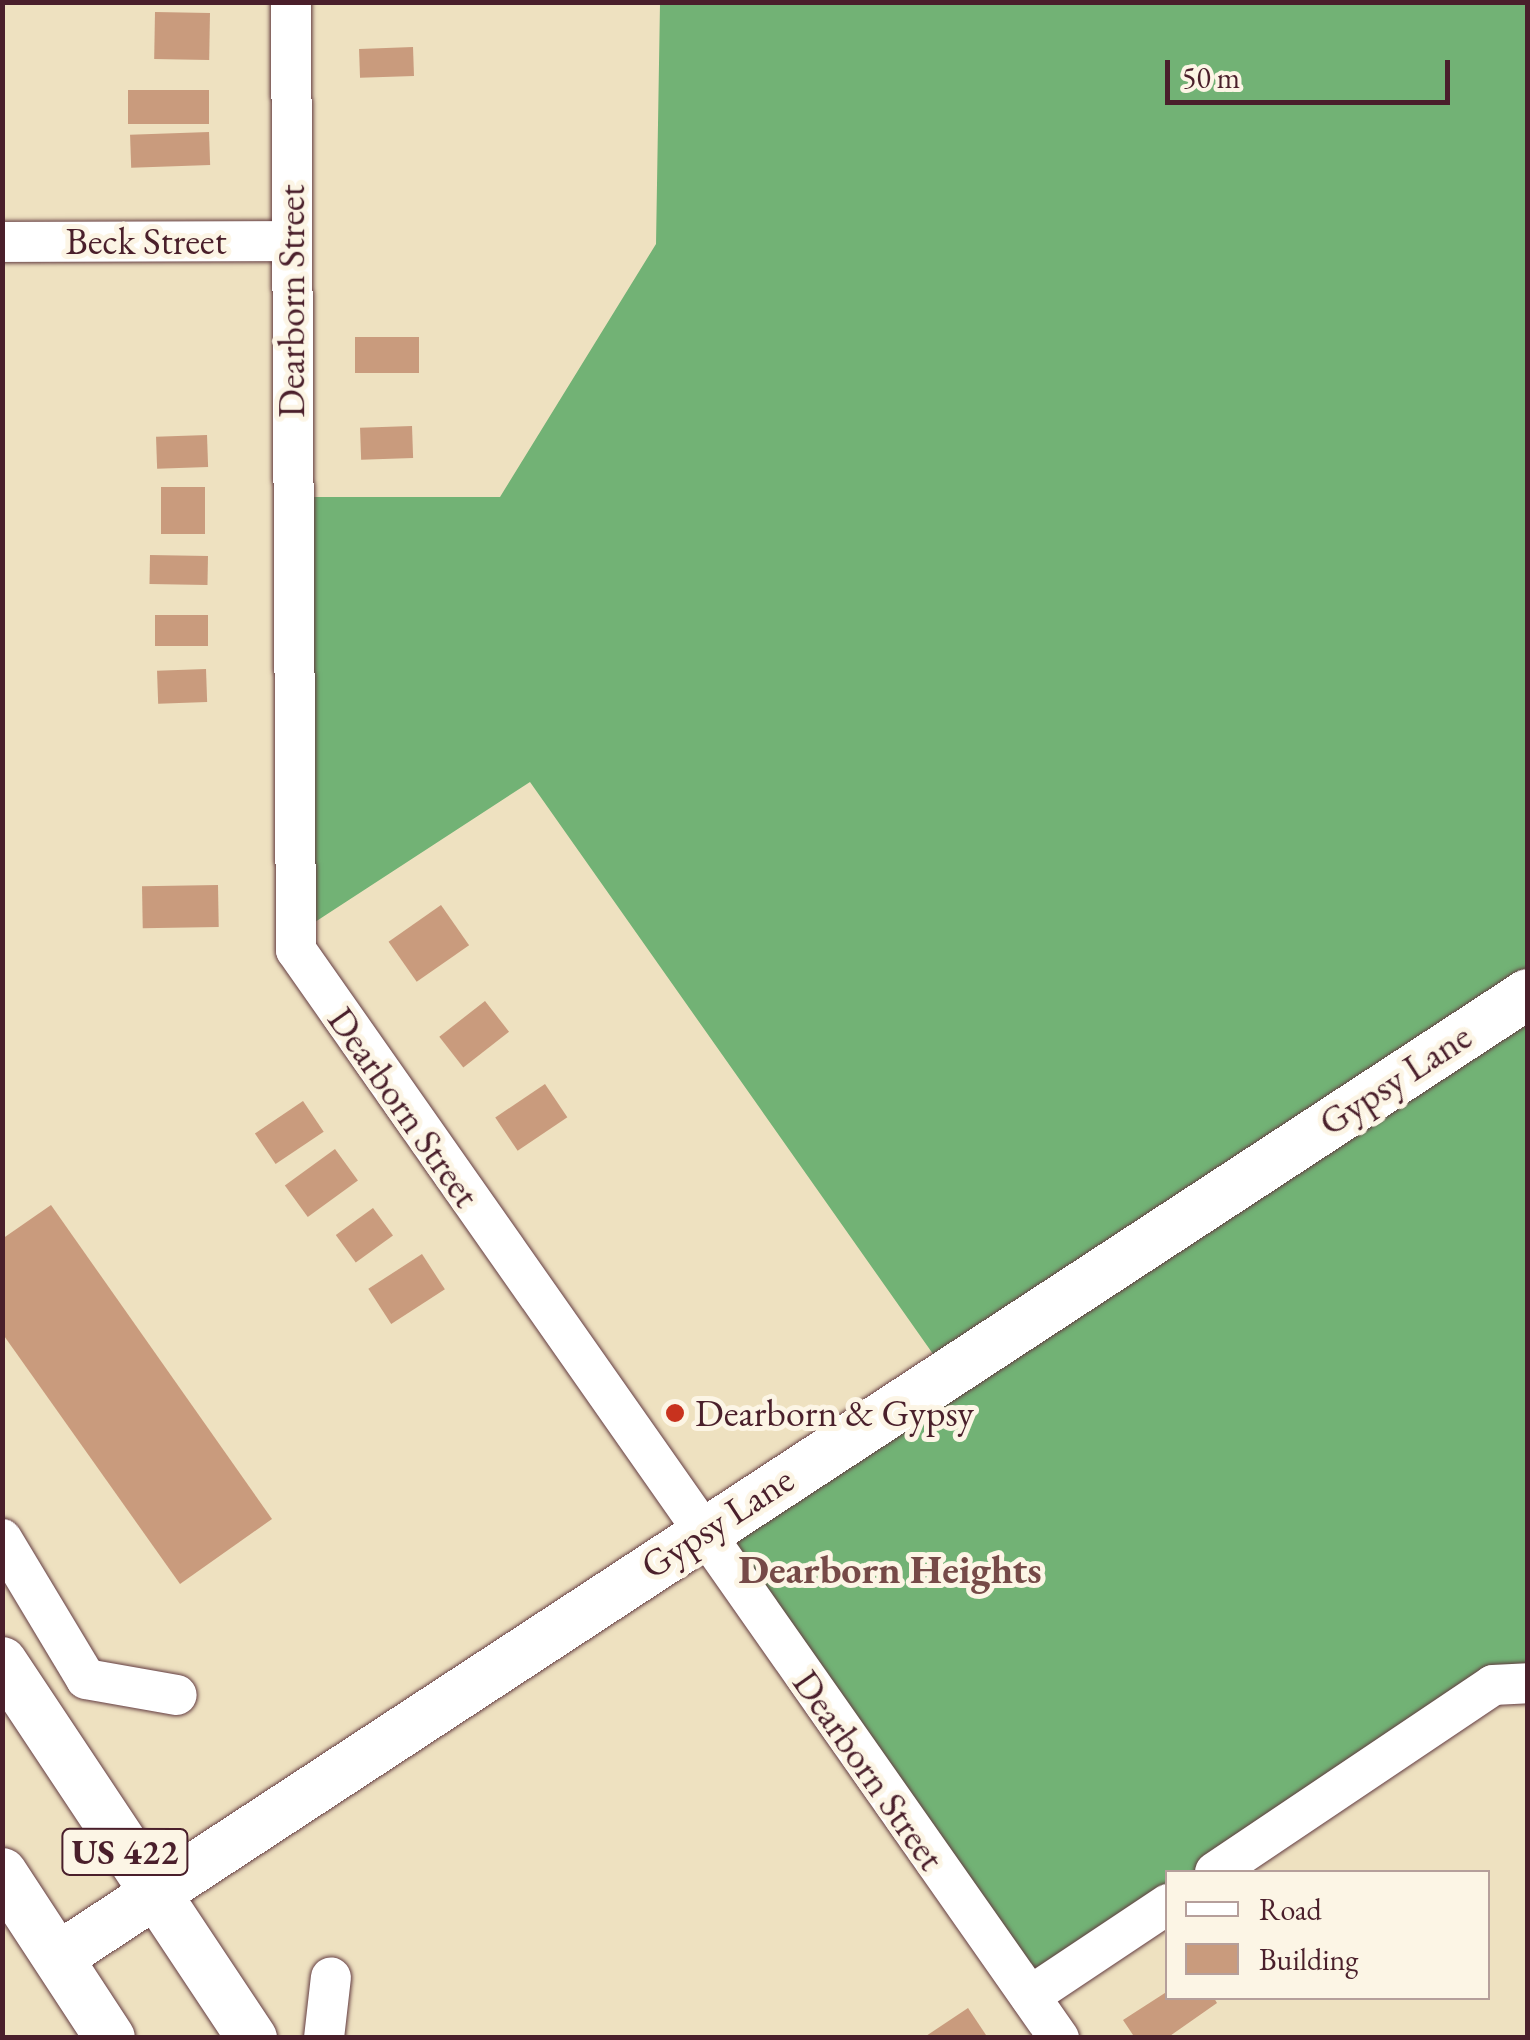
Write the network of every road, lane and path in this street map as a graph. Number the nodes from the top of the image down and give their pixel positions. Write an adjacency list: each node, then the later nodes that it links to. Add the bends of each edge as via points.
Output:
1 (291, 2): 2 (street, Dearborn Street)
2 (290, 241): 3 (street, Beck Street); 5 (street, Dearborn Street, via 296,950)
3 (2, 242)
4 (1528, 994): 5 (main road, Gypsy Lane)
5 (704, 1531): 12 (main road, Gypsy Lane); 16 (street, Dearborn Street)
6 (2, 1539): 9 (street, via 86,1679)
7 (2, 1662): 12 (main road, US 422)
8 (1528, 1683): 10 (street, via 1493,1685)
9 (177, 1696)
10 (1218, 1870)
11 (2, 1872): 14 (main road, US 422)
12 (154, 1895): 14 (main road, Gypsy Lane); 18 (main road, US 422)
13 (1165, 1906): 16 (street)
14 (60, 1956): 17 (main road, US 422)
15 (331, 1977): 19 (street)
16 (1030, 1996): 20 (street, Dearborn Street)
17 (110, 2038)
18 (252, 2038)
19 (324, 2038)
20 (1059, 2038)

